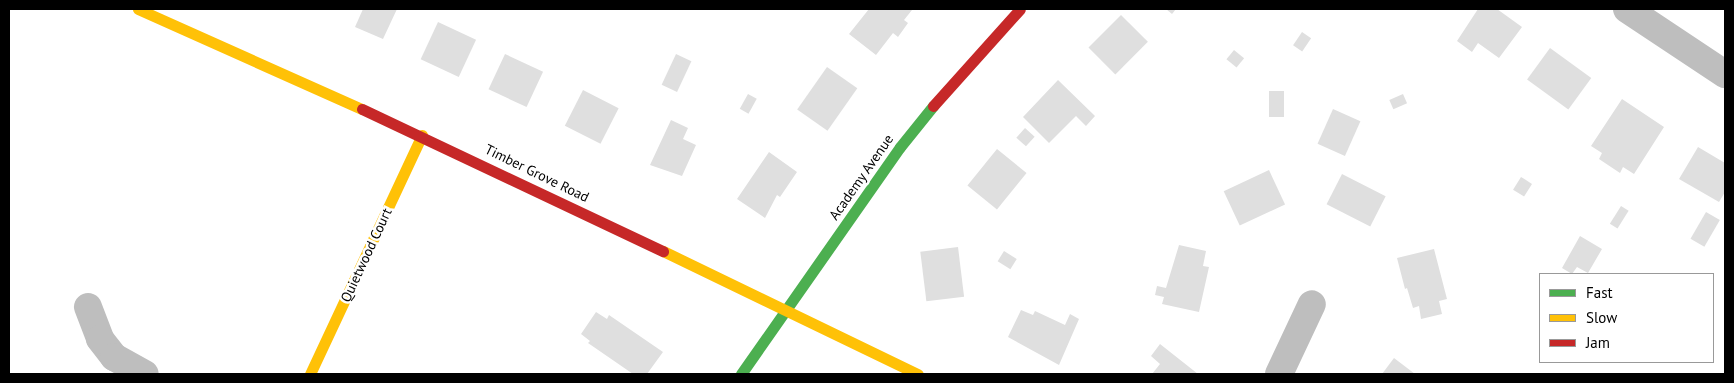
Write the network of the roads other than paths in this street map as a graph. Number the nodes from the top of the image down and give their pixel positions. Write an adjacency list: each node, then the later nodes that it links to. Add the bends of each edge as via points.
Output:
1 (138, 9): 5 (street, Timber Grove Road)
2 (1020, 9): 8 (street, Academy Avenue, via 943,93 900,147)
3 (1628, 9): 4 (street)
4 (1725, 74)
5 (422, 136): 8 (street, Timber Grove Road); 10 (street, Quietwood Court)
6 (1312, 304): 13 (street)
7 (88, 307): 9 (street, via 100,339 114,357)
8 (786, 310): 11 (street, Academy Avenue); 12 (street, Timber Grove Road)
9 (145, 374)
10 (310, 374)
11 (741, 374)
12 (918, 374)
13 (1279, 374)

